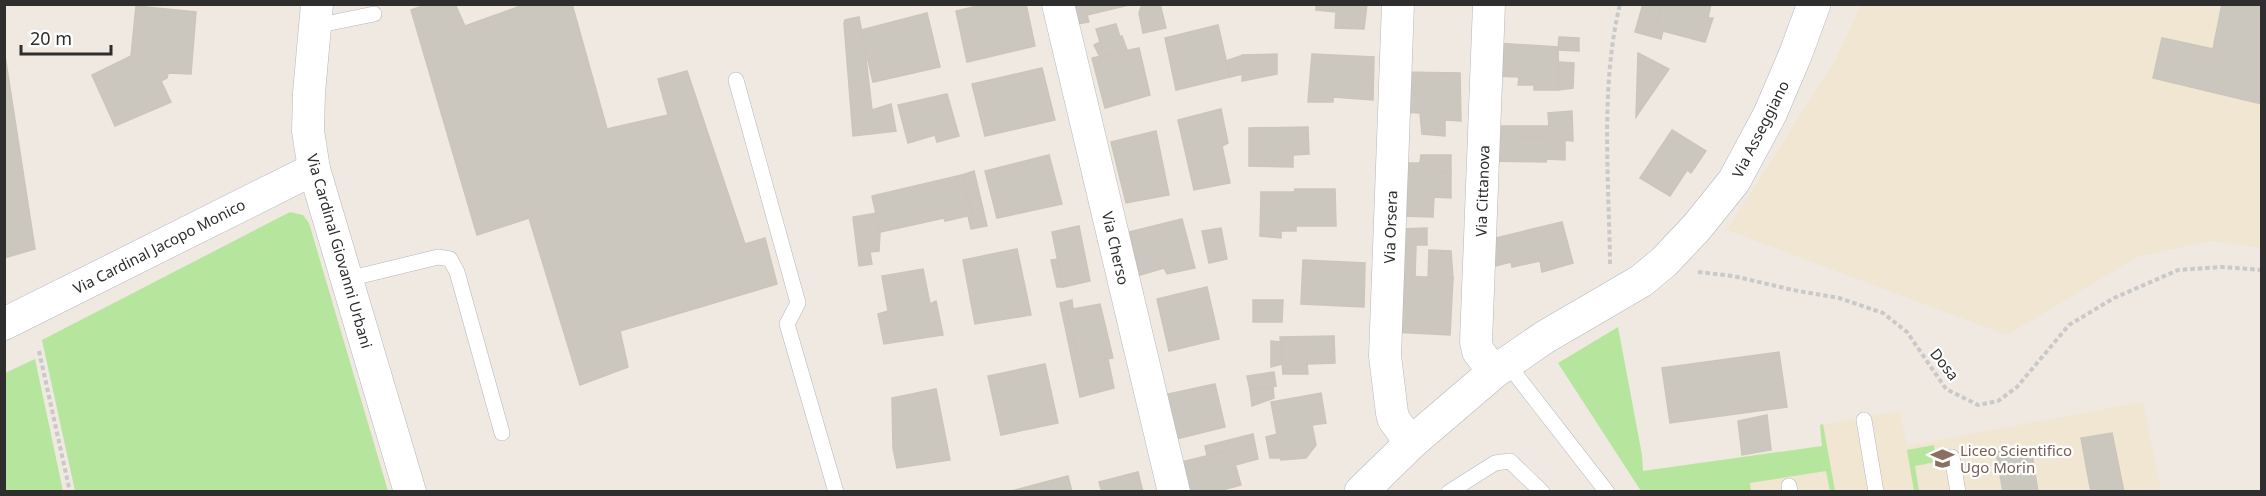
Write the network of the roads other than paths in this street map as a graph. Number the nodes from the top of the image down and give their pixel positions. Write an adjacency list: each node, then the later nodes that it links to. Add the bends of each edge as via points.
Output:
1 (1058, 4): 18 (street, Via Cherso)
2 (1398, 4): 14 (street, Via Orsera, via 1385,356 1394,420)
3 (1489, 4): 11 (street, Via Cittanova, via 1476,342 1478,351)
4 (1814, 4): 11 (street, Via Asseggiano, via 1770,114 1734,181 1697,227 1641,281)
5 (374, 14): 6 (lane)
6 (316, 15): 8 (street, Via Cardinal Giovanni Urbani, via 308,131)
7 (736, 80): 17 (lane, via 798,303 787,324)
8 (314, 169): 9 (street, Via Cardinal Giovanni Urbani); 10 (street, Via Cardinal Jacopo Monico)
9 (348, 279): 13 (lane, via 438,257 450,259); 16 (street, Via Cardinal Giovanni Urbani)
10 (4, 324)
11 (1500, 367): 14 (street, Via Asseggiano); 22 (lane)
12 (1864, 420): 23 (lane)
13 (502, 432)
14 (1411, 443): 19 (street, Via Asseggiano)
15 (1952, 457): 24 (lane)
16 (410, 492)
17 (836, 492)
18 (1174, 492)
19 (1361, 492)
20 (1449, 492): 21 (lane, via 1495,463 1510,461)
21 (1542, 492)
22 (1607, 492)
23 (1876, 492)
24 (1958, 492)

